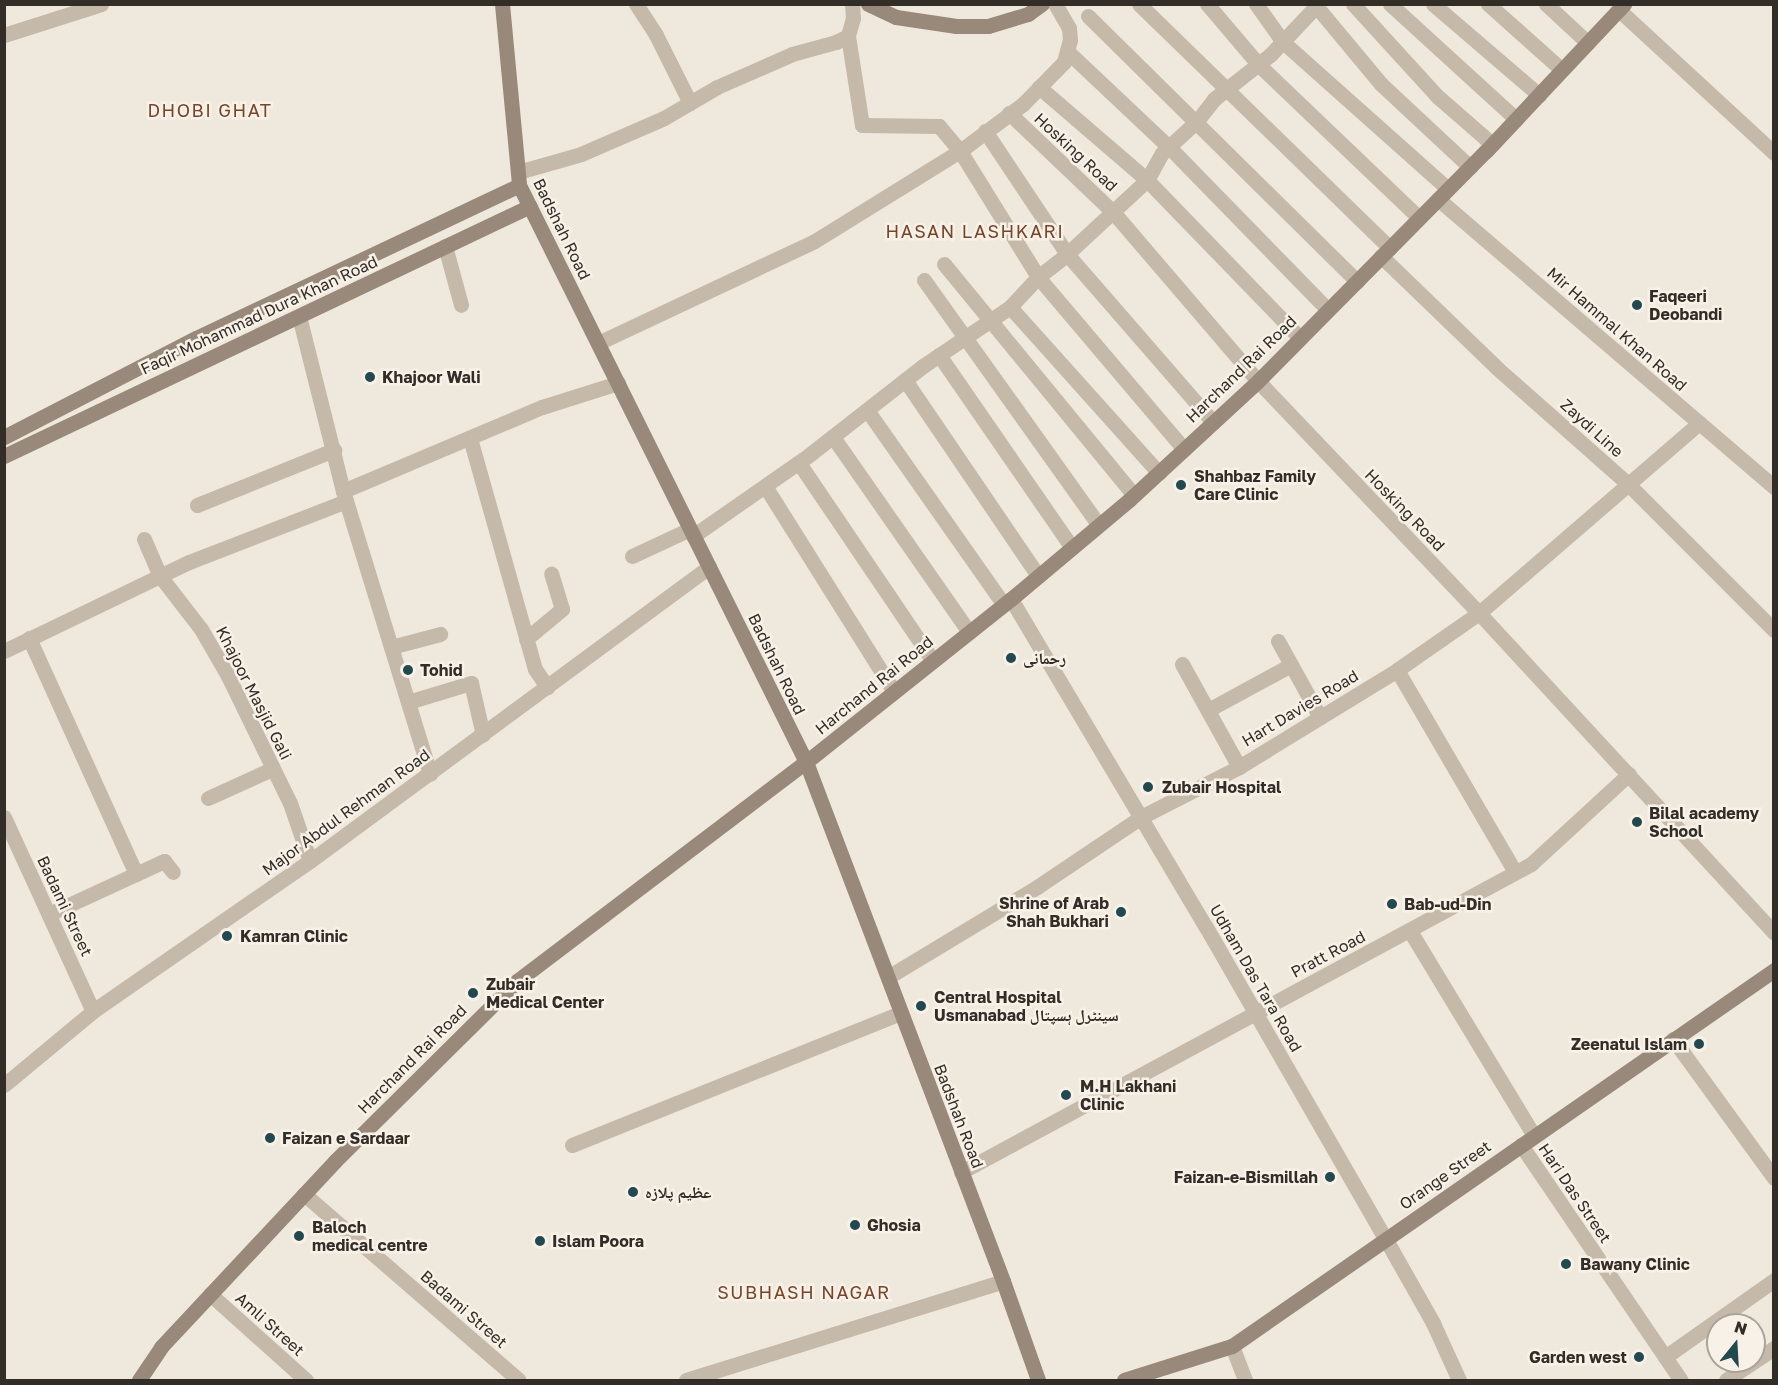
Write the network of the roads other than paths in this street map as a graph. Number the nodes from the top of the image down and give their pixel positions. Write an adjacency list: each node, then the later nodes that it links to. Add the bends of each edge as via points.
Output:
1 (101, 4): 19 (street)
2 (502, 4): 39 (main road, Badshah Road)
3 (636, 4): 29 (street)
4 (852, 4): 20 (street)
5 (868, 4): 6 (main road, via 896,17 956,26 988,26 1028,14)
6 (1042, 4)
7 (1055, 4): 23 (street, via 1069,28)
8 (1138, 4): 27 (street, Zaydi Line)
9 (1207, 4): 24 (street)
10 (1256, 4): 21 (street, Mir Hammal Khan Road)
11 (1353, 4): 34 (street, via 1437,96)
12 (1390, 4): 31 (street)
13 (1433, 4): 28 (street)
14 (1488, 4): 25 (street)
15 (1545, 4): 22 (street)
16 (1317, 5): 21 (street); 38 (street, via 1381,84)
17 (1622, 7): 22 (main road, Harchand Rai Road); 37 (street)
18 (1088, 16): 32 (street)
19 (4, 35)
20 (848, 36): 29 (street, via 797,52); 36 (street, via 862,125 939,126)
21 (1283, 42): 24 (street); 41 (street, Mir Hammal Khan Road)
22 (1588, 43): 25 (main road, Harchand Rai Road)
23 (1067, 51): 26 (street, via 1064,62); 35 (street)
24 (1259, 65): 27 (street); 44 (street)
25 (1562, 70): 28 (main road, Harchand Rai Road)
26 (1039, 87): 30 (street); 40 (street)
27 (1226, 87): 32 (street); 46 (street, Zaydi Line)
28 (1539, 95): 31 (main road, Harchand Rai Road)
29 (690, 103): 39 (street, via 664,118)
30 (1010, 113): 33 (street); 43 (street, Hosking Road)
31 (1516, 119): 34 (main road, Harchand Rai Road)
32 (1197, 121): 35 (street); 51 (street)
33 (985, 131): 36 (street); 47 (street)
34 (1492, 144): 38 (main road, Harchand Rai Road)
35 (1170, 148): 40 (street, via 1162,153); 54 (street)
36 (960, 151): 49 (street); 59 (street, via 813,242)
37 (1773, 153)
38 (1470, 167): 41 (main road, Harchand Rai Road)
39 (519, 178): 42 (main road, Badshah Road); 67 (main road, Faqir Mohammad Dura Khan Road)
40 (1147, 180): 43 (street); 58 (street)
41 (1443, 194): 44 (main road, Harchand Rai Road); 66 (street, Mir Hammal Khan Road)
42 (530, 206): 45 (main road, Faqir Mohammad Dura Khan Road); 59 (main road, Badshah Road)
43 (1113, 212): 47 (street); 62 (street, Hosking Road)
44 (1419, 218): 46 (main road, Harchand Rai Road)
45 (445, 246): 52 (street); 55 (main road, Faqir Mohammad Dura Khan Road)
46 (1386, 252): 51 (main road, Harchand Rai Road); 75 (street, Zaydi Line, via 1498,369)
47 (1067, 254): 49 (street); 65 (street)
48 (944, 264): 56 (street)
49 (1038, 277): 53 (street); 70 (street)
50 (924, 280): 57 (street)
51 (1358, 281): 54 (main road, Harchand Rai Road)
52 (461, 305)
53 (1010, 307): 56 (street); 74 (street)
54 (1328, 310): 58 (main road, Harchand Rai Road)
55 (299, 316): 71 (street); 72 (main road, Faqir Mohammad Dura Khan Road)
56 (989, 321): 57 (street); 78 (street)
57 (966, 337): 60 (street); 81 (street)
58 (1300, 338): 62 (main road, Harchand Rai Road)
59 (598, 343): 63 (main road, Badshah Road)
60 (939, 355): 61 (street); 84 (street)
61 (905, 380): 64 (street); 89 (street)
62 (1258, 381): 65 (main road, Harchand Rai Road); 91 (street, Hosking Road)
63 (618, 383): 69 (street, via 542,407); 82 (main road, Badshah Road)
64 (867, 410): 68 (street); 90 (street, Udham Das Tara Road)
65 (1213, 422): 70 (main road, Harchand Rai Road)
66 (1699, 423): 75 (street, Hart Davies Road); 77 (street, Mir Hammal Khan Road)
67 (4, 437)
68 (832, 437): 73 (street); 93 (street)
69 (470, 438): 79 (street); 96 (street)
70 (1184, 449): 74 (main road, Harchand Rai Road)
71 (334, 450): 79 (street); 80 (street)
72 (4, 456)
73 (799, 463): 76 (street); 100 (street)
74 (1158, 473): 78 (main road, Harchand Rai Road)
75 (1627, 483): 91 (street, Hart Davies Road); 92 (street, Zaydi Line)
76 (765, 486): 82 (street); 105 (street)
77 (1773, 487)
78 (1134, 495): 81 (main road, Harchand Rai Road)
79 (345, 496): 88 (street); 98 (street)
80 (197, 505)
81 (1099, 525): 84 (main road, Harchand Rai Road)
82 (692, 532): 85 (street); 86 (main road, Badshah Road)
83 (144, 539): 88 (street, Khajoor Masjid Gali)
84 (1072, 548): 89 (main road, Harchand Rai Road)
85 (632, 556)
86 (709, 567): 104 (street, Major Abdul Rehman Road); 110 (main road, Badshah Road)
87 (551, 574): 96 (street, via 562,609)
88 (160, 576): 95 (street); 112 (street, Khajoor Masjid Gali, via 201,629)
89 (1038, 576): 90 (main road, Harchand Rai Road)
90 (1007, 602): 93 (main road, Harchand Rai Road); 117 (street, Udham Das Tara Road)
91 (1479, 613): 103 (street, Hart Davies Road); 114 (street, Hosking Road)
92 (1773, 630)
93 (969, 632): 100 (main road, Harchand Rai Road)
94 (440, 633): 98 (street)
95 (29, 638): 99 (street); 121 (street)
96 (526, 639): 104 (street, via 535,669)
97 (1278, 641): 102 (street)
98 (391, 647): 106 (street)
99 (4, 651)
100 (933, 661): 105 (main road, Harchand Rai Road)
101 (1182, 664): 107 (street)
102 (1291, 664): 107 (street); 108 (street)
103 (1397, 670): 108 (street, Hart Davies Road); 120 (street)
104 (547, 687): 109 (street, Major Abdul Rehman Road)
105 (894, 692): 110 (main road, Harchand Rai Road)
106 (408, 702): 109 (street, via 471,682); 113 (street)
107 (1208, 710): 111 (street)
108 (1320, 717): 111 (street, Hart Davies Road)
109 (483, 735): 113 (street, Major Abdul Rehman Road)
110 (806, 762): 126 (main road, Badshah Road); 137 (main road, Harchand Rai Road, via 517,981)
111 (1239, 767): 117 (street, Hart Davies Road)
112 (272, 768): 115 (street); 118 (street, Khajoor Masjid Gali, via 290,803)
113 (430, 774): 118 (street, Major Abdul Rehman Road)
114 (1629, 774): 120 (street, Pratt Road, via 1531,864); 124 (street, Hosking Road)
115 (208, 798)
116 (4, 817): 122 (street, Badami Street)
117 (1142, 817): 126 (street, Hart Davies Road, via 1037,887); 129 (street, Udham Das Tara Road)
118 (310, 861): 127 (street, Major Abdul Rehman Road)
119 (173, 872): 121 (street, via 164,861)
120 (1515, 872): 123 (street, Pratt Road)
121 (136, 874): 122 (street)
122 (49, 914): 127 (street, Badami Street)
123 (1410, 931): 129 (street, Pratt Road); 132 (street)
124 (1773, 933)
125 (1773, 970): 130 (main road, Orange Street)
126 (888, 977): 128 (main road, Badshah Road)
127 (93, 1011): 131 (street, Major Abdul Rehman Road)
128 (901, 1013): 134 (street); 135 (main road, Badshah Road)
129 (1255, 1013): 135 (street, Pratt Road); 138 (street, Udham Das Tara Road)
130 (1673, 1039): 132 (main road, Orange Street); 136 (street)
131 (4, 1084)
132 (1534, 1136): 133 (main road, Orange Street)
133 (1521, 1144): 138 (main road, Orange Street); 144 (street, Hari Das Street)
134 (572, 1145)
135 (961, 1172): 140 (main road, Badshah Road)
136 (1773, 1178)
137 (304, 1194): 141 (main road, Harchand Rai Road); 147 (street, Badami Street)
138 (1385, 1238): 142 (main road, Orange Street); 152 (street, Udham Das Tara Road, via 1433,1323)
139 (1773, 1280): 144 (street)
140 (1003, 1281): 148 (street); 149 (main road, Badshah Road)
141 (210, 1294): 145 (main road, Harchand Rai Road, via 161,1347); 146 (street, Amli Street)
142 (1232, 1346): 150 (main road, Orange Street); 151 (street)
143 (1773, 1348): 154 (street)
144 (1665, 1357): 153 (street, Hari Das Street)
145 (139, 1380)
146 (306, 1380)
147 (519, 1380)
148 (686, 1380)
149 (1038, 1380)
150 (1124, 1380)
151 (1245, 1380)
152 (1459, 1380)
153 (1681, 1380)
154 (1726, 1380)

